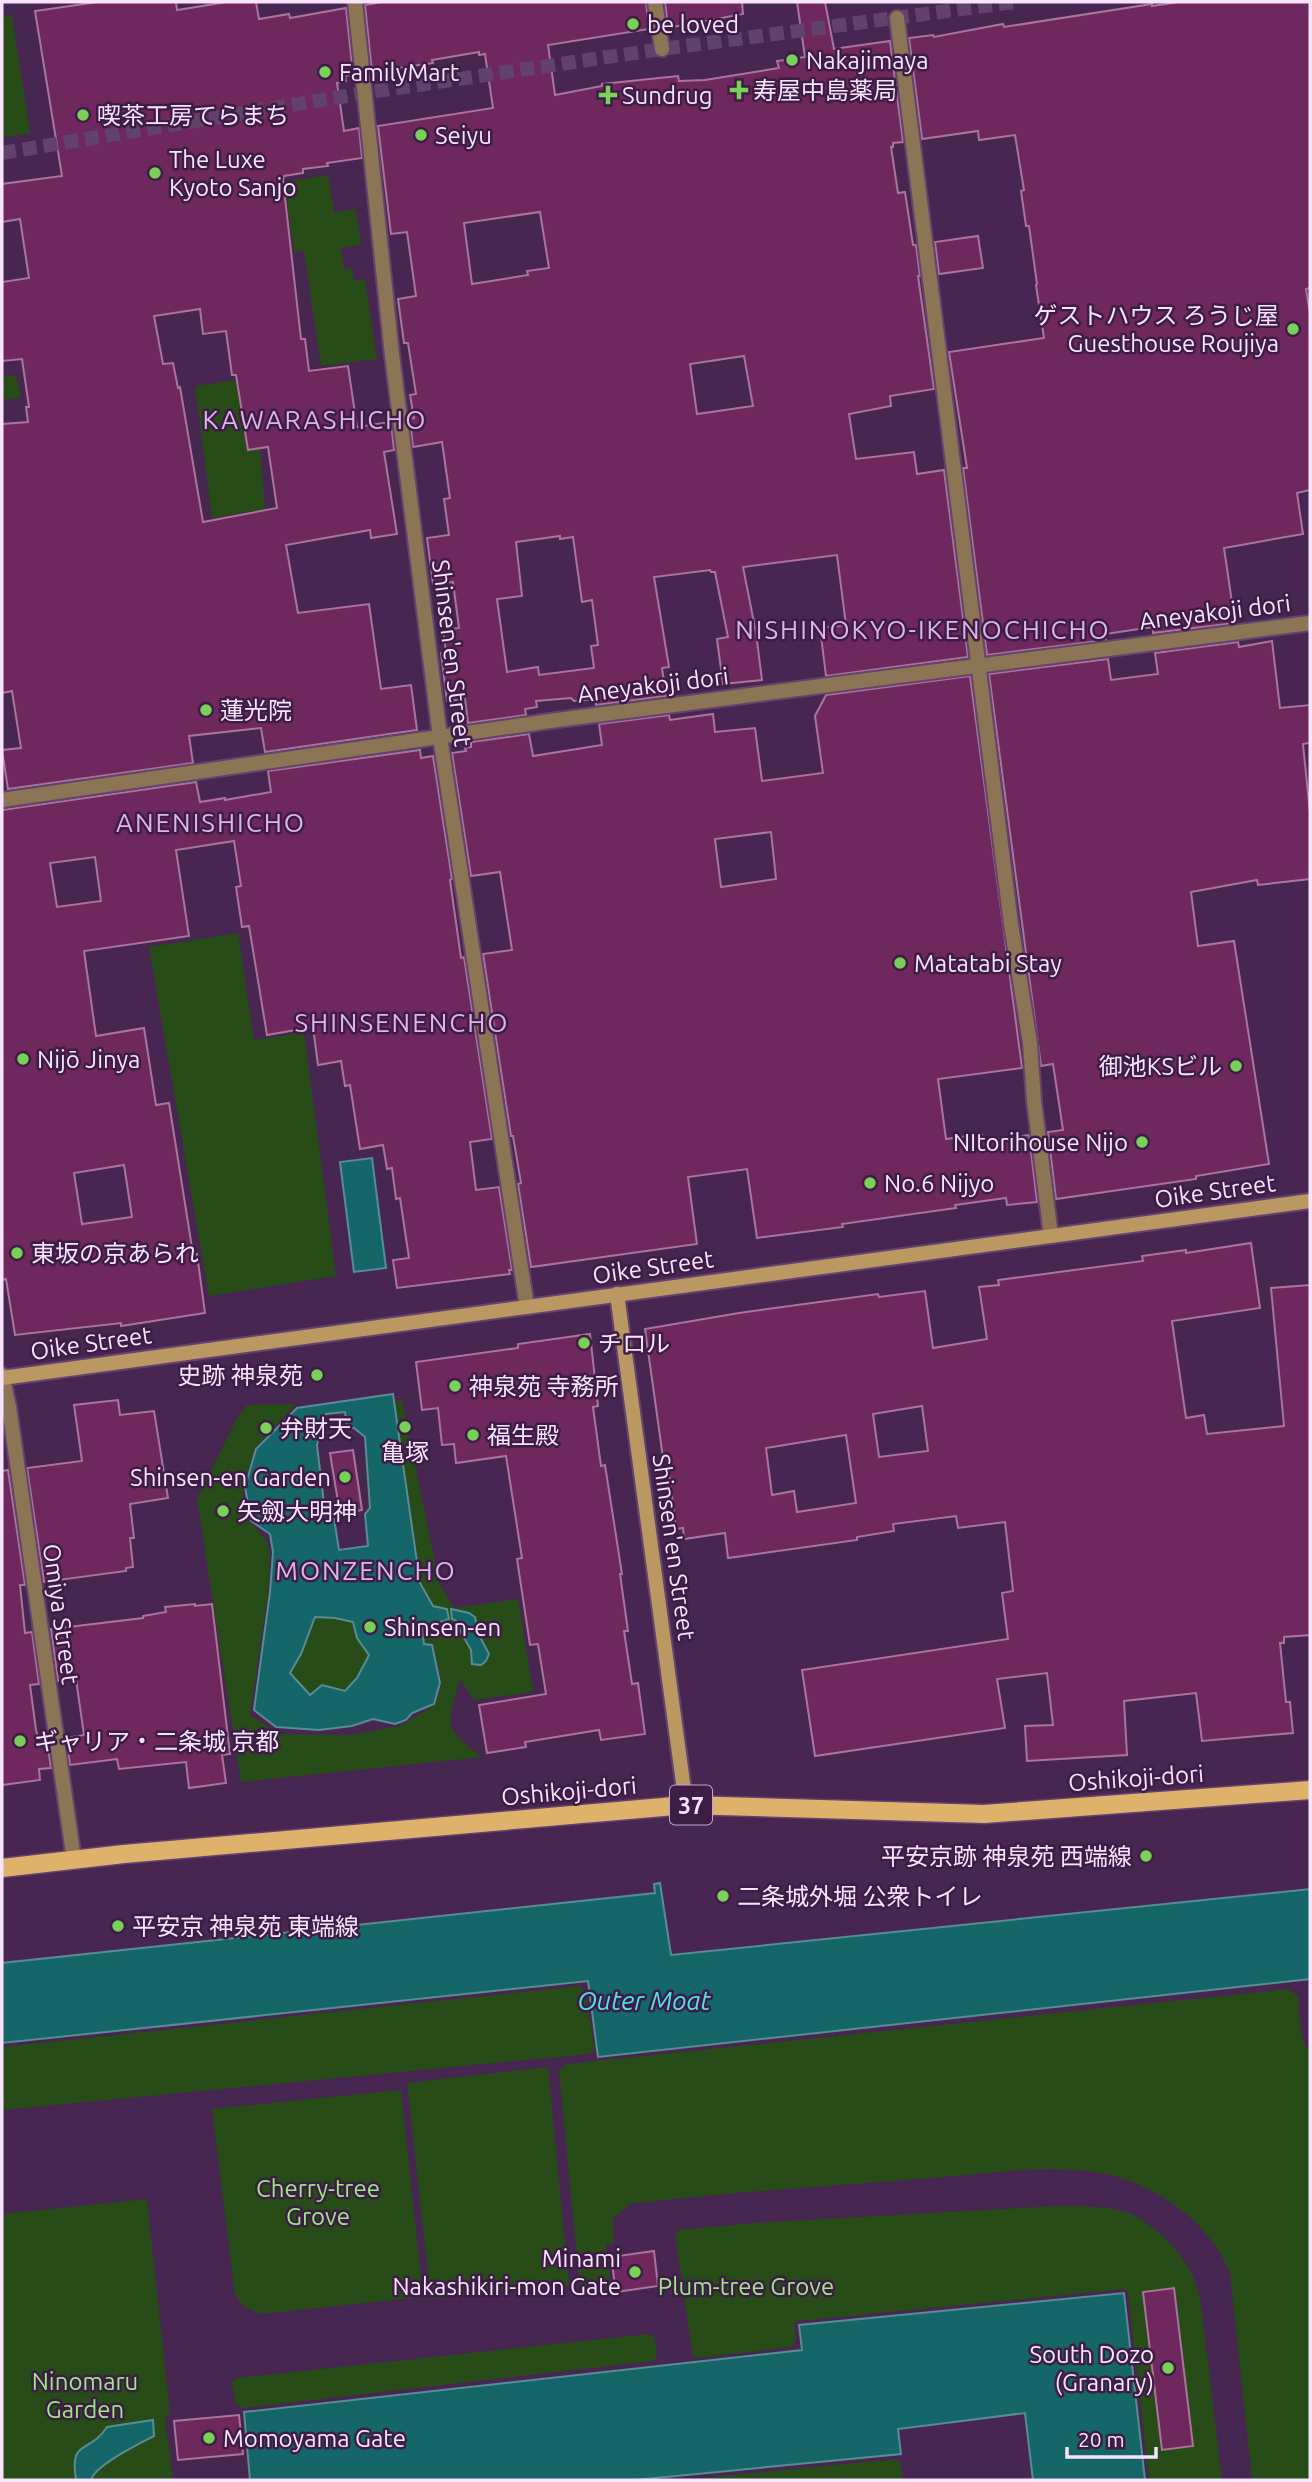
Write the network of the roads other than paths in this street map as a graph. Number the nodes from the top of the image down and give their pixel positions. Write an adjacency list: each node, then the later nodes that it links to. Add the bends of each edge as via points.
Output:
1 (355, 2): 7 (street, Shinsen'en Street, via 392,355)
2 (654, 2): 4 (street)
3 (897, 18): 6 (street)
4 (662, 49)
5 (1310, 623): 6 (street, Aneyakoji dori)
6 (978, 666): 7 (street, Aneyakoji dori); 10 (street, via 1030,1043)
7 (440, 737): 8 (street, Aneyakoji dori); 12 (street, Shinsen'en Street)
8 (2, 800)
9 (1310, 1201): 10 (street, Oike Street)
10 (1051, 1236): 11 (street, Oike Street)
11 (617, 1294): 12 (street, Oike Street); 15 (street, Shinsen'en Street)
12 (527, 1307): 13 (street, Oike Street)
13 (2, 1377): 16 (street, Omiya Street)
14 (1310, 1790): 15 (main road, Oshikoji-dori / 37, via 984,1814)
15 (686, 1805): 16 (main road, Oshikoji-dori / 37)
16 (74, 1860): 17 (main road, Oshikoji-dori / 37)
17 (2, 1868)

